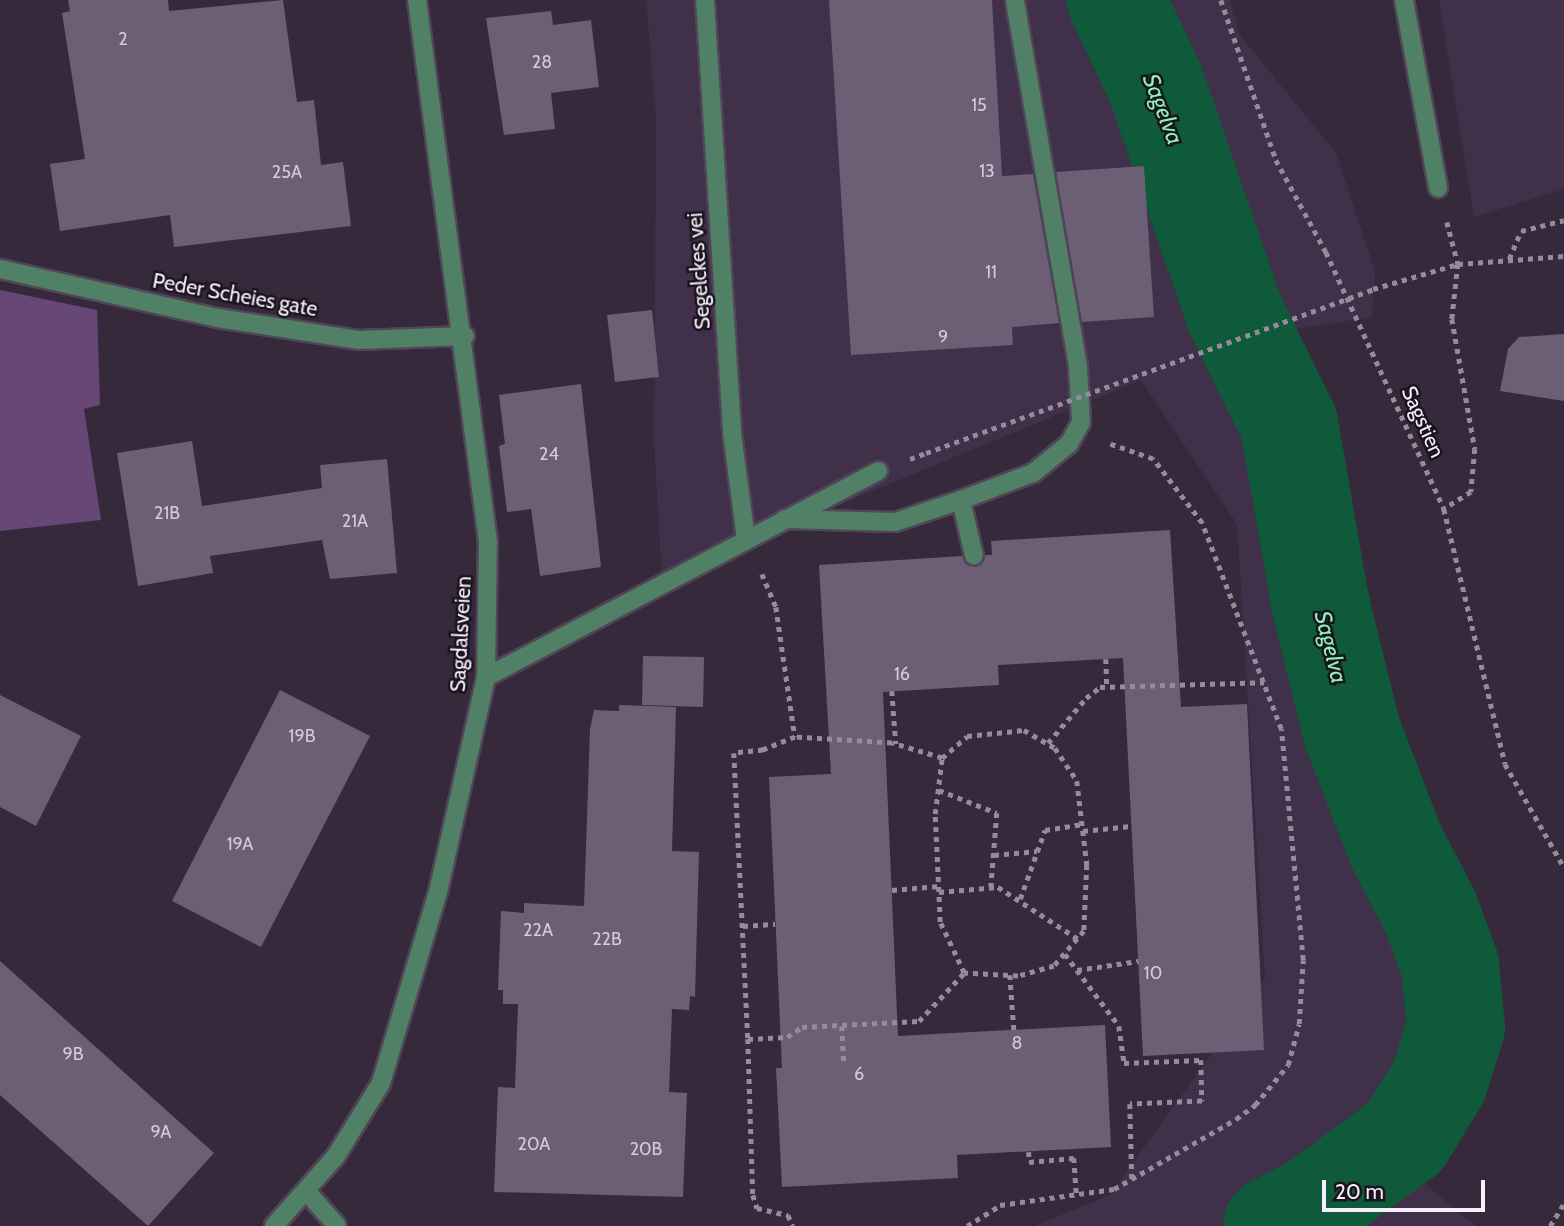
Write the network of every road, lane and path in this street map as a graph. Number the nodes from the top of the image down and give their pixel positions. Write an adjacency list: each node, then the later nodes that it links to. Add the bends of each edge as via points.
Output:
1 (417, 0): 12 (street, Sagdalsveien)
2 (705, 0): 19 (street, Segelckes vei, via 732,433)
3 (1015, 0): 13 (street, via 1078,366 1081,422)
4 (1220, 0): 17 (path, Sagstien, via 1276,160 1326,252)
5 (1404, 0): 6 (street)
6 (1438, 188)
7 (1564, 220): 9 (path, via 1521,231)
8 (1564, 256): 9 (path)
9 (1509, 259): 10 (path)
10 (1458, 264): 14 (path, bridge, via 1419,271); 17 (path, via 1452,319 1475,449 1471,492)
11 (0, 269): 12 (street, Peder Scheies gate, via 218,318 359,340)
12 (465, 336): 22 (street, Sagdalsveien, via 488,542)
13 (1075, 432): 16 (street, via 1069,444 1033,472); 23 (path, via 1153,459 1178,491 1202,523)
14 (926, 453)
15 (878, 471): 18 (street)
16 (961, 500): 18 (street, via 895,522); 20 (street)
17 (1444, 509): 36 (path, Sagstien, via 1505,764)
18 (785, 519): 19 (street)
19 (746, 539): 22 (street); 26 (path, via 776,607)
20 (974, 556)
21 (1106, 659): 24 (path)
22 (486, 677): 55 (street, Sagdalsveien, via 438,892 382,1083)
23 (1264, 682): 24 (path); 54 (path, via 1281,729 1294,850 1303,960 1299,1024 1288,1065 1255,1105)
24 (1107, 687): 27 (path, via 1086,698)
25 (892, 691): 28 (path)
26 (795, 737): 28 (path); 42 (path, via 763,750 734,753)
27 (1048, 743): 29 (path, via 1024,730 967,736); 31 (path, via 1077,781)
28 (896, 744): 29 (path)
29 (942, 758): 30 (path)
30 (939, 790): 35 (path, via 997,813); 38 (path)
31 (1082, 824): 33 (path); 34 (path, via 1045,830)
32 (1131, 826): 33 (path)
33 (1083, 831): 43 (path, via 1087,865 1084,931)
34 (1037, 851): 35 (path); 40 (path)
35 (993, 855): 37 (path)
36 (1564, 867)
37 (990, 887): 38 (path); 40 (path)
38 (939, 889): 39 (path); 47 (path, via 940,922)
39 (892, 890)
40 (1020, 899): 43 (path)
41 (775, 924): 42 (path)
42 (743, 926): 51 (path)
43 (1078, 939): 44 (path)
44 (1065, 954): 46 (path); 48 (path, via 1054,966)
45 (1138, 961): 46 (path)
46 (1077, 970): 54 (path, via 1119,1026 1124,1063 1201,1060 1202,1101 1130,1104)
47 (964, 973): 48 (path); 49 (path, via 919,1021)
48 (1010, 975): 50 (path)
49 (842, 1026): 51 (path, via 802,1027 787,1037); 52 (path)
50 (1014, 1030)
51 (748, 1039): 60 (path, via 752,1195 757,1208 788,1215)
52 (844, 1065)
53 (1029, 1152): 56 (path, via 1029,1162 1074,1158)
54 (1132, 1179): 56 (path, via 1114,1189)
55 (307, 1192): 58 (street, Sagdalsveien); 59 (street)
56 (1077, 1197): 61 (path, via 1000,1205)
57 (1564, 1204): 62 (path)
58 (274, 1226)
59 (337, 1226)
60 (793, 1226)
61 (967, 1226)
62 (1550, 1226)

